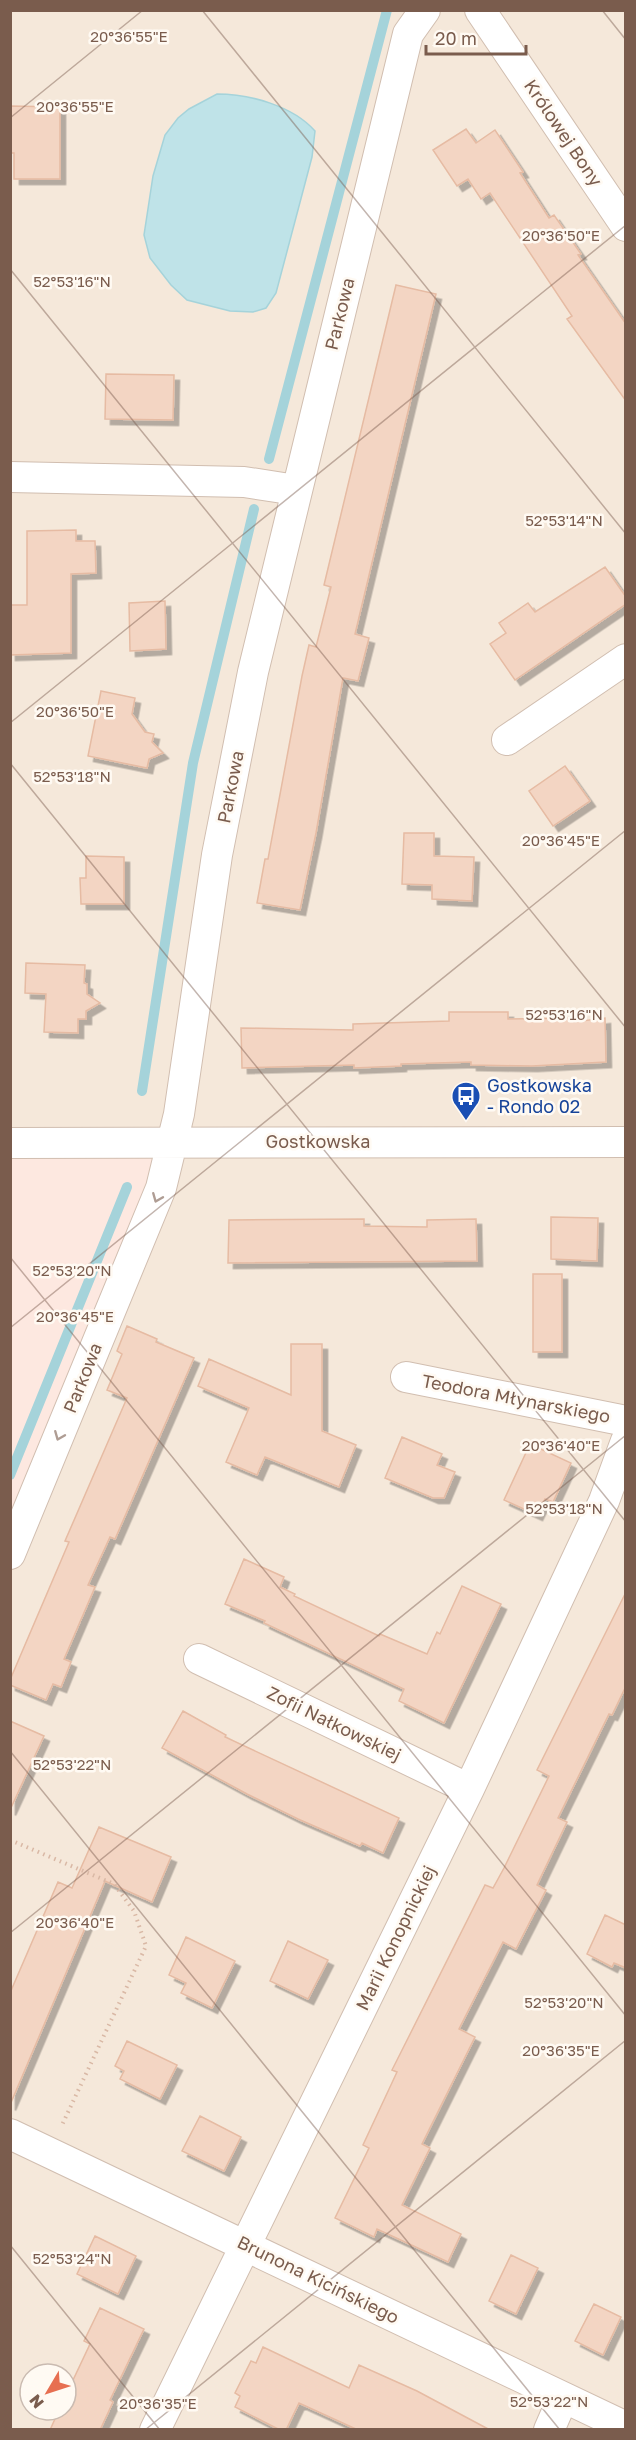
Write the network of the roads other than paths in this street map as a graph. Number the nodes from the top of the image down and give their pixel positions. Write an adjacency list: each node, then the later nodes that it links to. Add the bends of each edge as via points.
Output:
1 (425, 10): 5 (street, Parkowa, via 408,34)
2 (480, 10): 3 (street, Królowej Bony)
3 (626, 226)
4 (10, 477): 5 (street, via 244,482)
5 (296, 490): 8 (street, Parkowa, via 253,672 217,855)
6 (626, 659): 7 (street)
7 (507, 740)
8 (173, 1142): 9 (street, Gostkowska); 10 (street, Gostkowska); 14 (street, Parkowa, one-way to 14, via 161,1188)
9 (626, 1142)
10 (10, 1143)
11 (406, 1377): 12 (street, Teodora Młynarskiego)
12 (626, 1421)
13 (626, 1441): 16 (street, Marii Konopnickiej, via 604,1501)
14 (10, 1554)
15 (199, 1659): 16 (street, Zofii Nałkowskiej)
16 (469, 1789): 18 (street, Marii Konopnickiej)
17 (10, 2134): 18 (street, Brunona Kicińskiego)
18 (244, 2245): 19 (street, Brunona Kicińskiego); 21 (street, Marii Konopnickiej)
19 (563, 2398): 20 (street, Brunona Kicińskiego); 22 (street)
20 (625, 2426)
21 (155, 2430)
22 (549, 2430)

